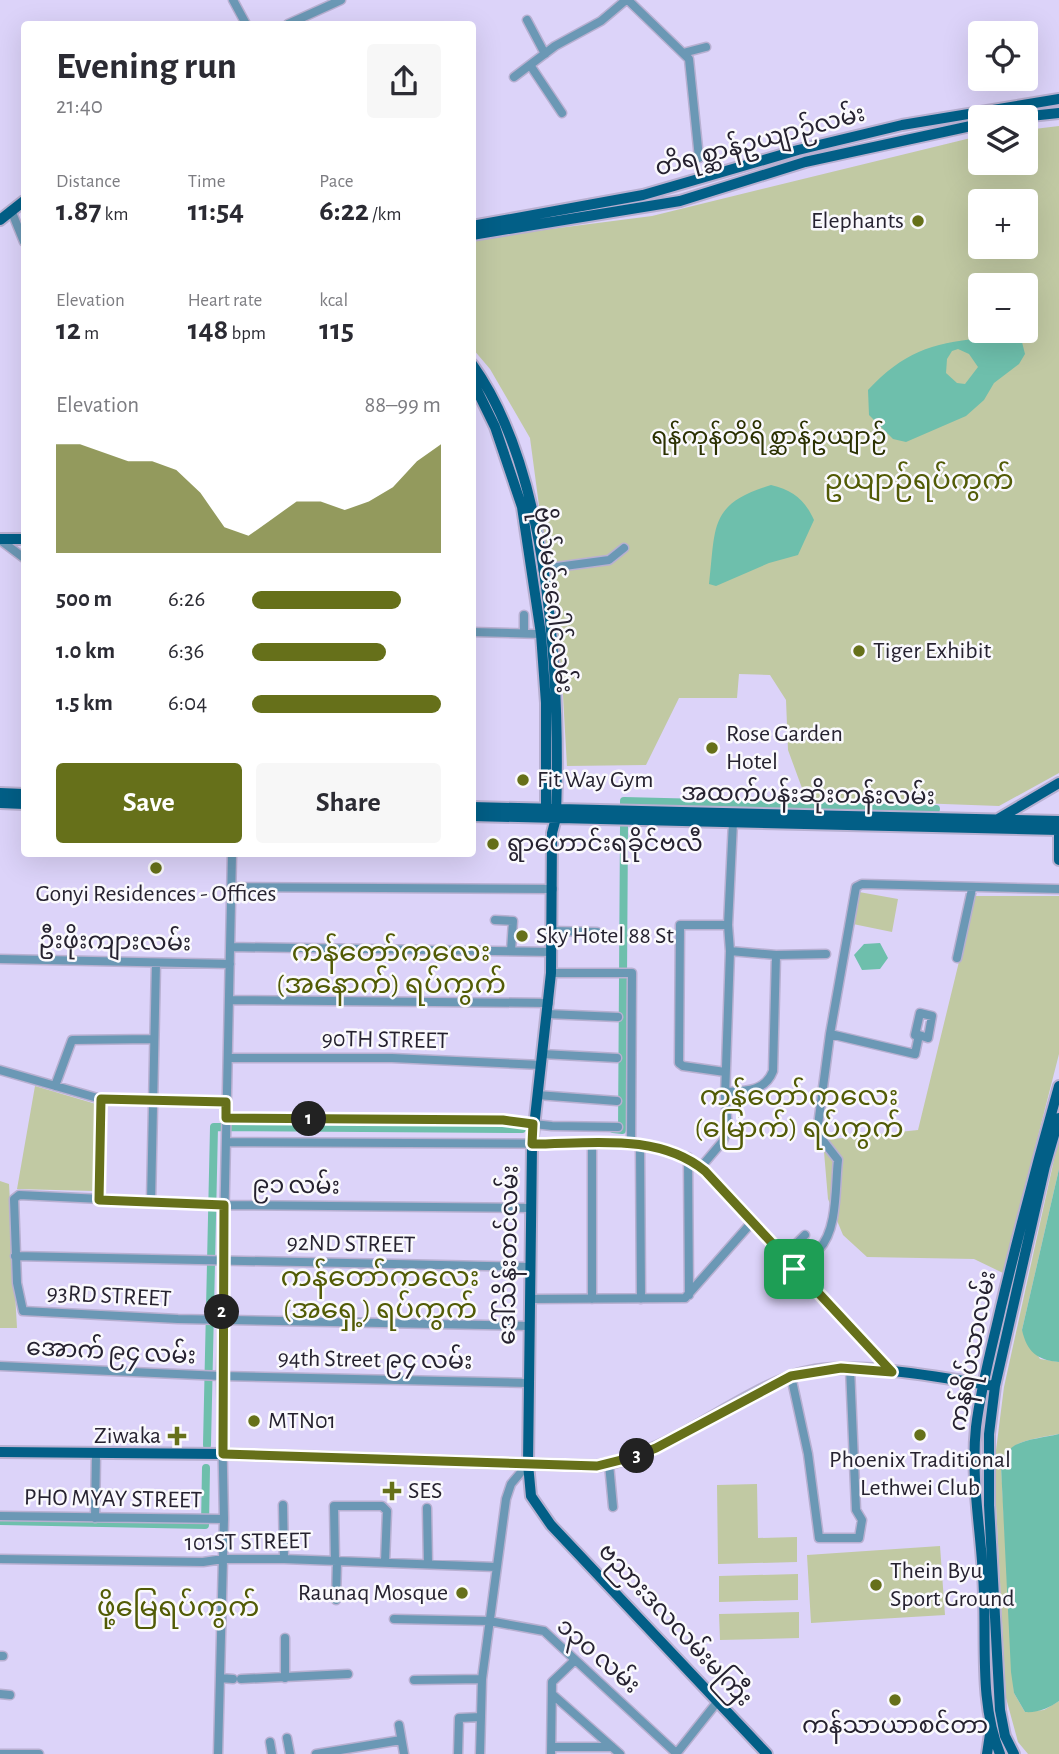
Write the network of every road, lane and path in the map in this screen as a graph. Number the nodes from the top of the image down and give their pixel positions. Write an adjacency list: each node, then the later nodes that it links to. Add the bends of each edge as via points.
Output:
1 (233, 0): 5 (street)
2 (341, 0): 6 (street)
3 (627, 0): 8 (street); 9 (street)
4 (527, 20): 9 (street)
5 (244, 21)
6 (302, 21)
7 (706, 47): 8 (street)
8 (683, 53): 17 (street, via 692,69)
9 (545, 54): 10 (street)
10 (530, 65): 11 (street); 13 (street)
11 (514, 77)
12 (1059, 99): 21 (main road, တိရစ္ဆာန်ဥယျာဉ်လမ်း, via 902,125 643,195)
13 (562, 113)
14 (1059, 113): 15 (main road)
15 (1038, 115)
16 (968, 127): 22 (main road, တိရစ္ဆာန်ဥယျာဉ်လမ်း, via 805,162 680,201)
17 (699, 158)
18 (21, 203): 19 (main road)
19 (11, 210): 20 (main road); 23 (street)
20 (0, 220)
21 (476, 225)
22 (476, 234)
23 (21, 235)
24 (476, 377): 30 (main road, via 517,449)
25 (476, 380): 32 (main road, ဗိုလ်မင်းဂေါင်လမ်း, via 522,506)
26 (21, 539): 27 (main road)
27 (0, 540): 29 (street)
28 (624, 548): 30 (street, via 610,560)
29 (21, 556)
30 (542, 569): 32 (main road)
31 (524, 615): 34 (street)
32 (543, 629): 34 (street); 41 (main road, ဗိုလ်မင်းဂေါင်လမ်း); 41 (main road, via 557,705)
33 (476, 632): 34 (street)
34 (524, 633)
35 (1059, 783): 44 (main road)
36 (0, 793): 37 (main road)
37 (21, 794)
38 (0, 803): 39 (main road)
39 (21, 804)
40 (476, 807): 41 (main road, အထက်ပန်းဆိုးတန်းလမ်း)
41 (551, 814): 42 (main road, အထက်ပန်းဆိုးတန်းလမ်း); 43 (main road, အထက်ပန်းဆိုးတန်းလမ်း); 53 (main road, ဒေါ်သိန်းတင်လမ်း)
42 (476, 816)
43 (733, 818): 46 (main road, အထက်ပန်းဆိုးတန်းလမ်း); 55 (street)
44 (995, 821): 45 (main road, အထက်ပန်းဆိုးတန်းလမ်း); 46 (main road, အထက်ပန်းဆိုးတန်းလမ်း)
45 (1059, 821)
46 (961, 824): 47 (main road, အထက်ပန်းဆိုးတန်းလမ်း)
47 (1059, 831): 49 (main road)
48 (232, 857): 50 (street)
49 (1059, 860)
50 (231, 887): 53 (street); 58 (street)
51 (972, 889): 52 (street); 64 (street); 72 (street, via 856,887)
52 (1059, 889)
53 (553, 890): 56 (main road, ဒေါ်သိန်းတင်လမ်း)
54 (495, 920): 59 (street, via 513,922)
55 (728, 925): 60 (street); 79 (street, via 680,925 679,931 679,1063)
56 (552, 931): 57 (street); 61 (main road, ဒေါ်သိန်းတင်လမ်း)
57 (597, 932)
58 (230, 947): 59 (street); 67 (street)
59 (511, 951): 61 (street)
60 (730, 951): 63 (street); 79 (street)
61 (552, 953): 68 (main road, ဒေါ်သိန်းတင်လမ်း)
62 (826, 954): 63 (street)
63 (776, 955): 82 (street, via 773,1071 758,1088)
64 (957, 958)
65 (0, 959): 66 (street, ဦးဖိုးကျားလမ်း)
66 (156, 962): 67 (street, ဦးဖိုးကျားလမ်း); 74 (street)
67 (230, 964): 69 (street)
68 (551, 973): 70 (main road, ဒေါ်သိန်းတင်လမ်း); 95 (street, via 632,973)
69 (229, 1000): 70 (street); 75 (street)
70 (548, 1009): 71 (street); 77 (main road, ဒေါ်သိန်းတင်လမ်း)
71 (618, 1017)
72 (830, 1034): 73 (street, via 915,1054); 109 (street, via 817,1133 838,1160 831,1221 820,1249)
73 (919, 1035)
74 (153, 1039): 80 (street, via 72,1040); 85 (street)
75 (228, 1058): 77 (street, 90TH STREET); 87 (street)
76 (617, 1058): 77 (street, 90TH STREET)
77 (541, 1059): 83 (main road, ဒေါ်သိန်းတင်လမ်း)
78 (0, 1070): 80 (street)
79 (725, 1072): 82 (street)
80 (55, 1086): 84 (street)
81 (1059, 1086): 123 (main road, ကန်ရိပ်သာလမ်း, via 1034,1165)
82 (725, 1092): 98 (street, via 728,1128 723,1142)
83 (537, 1096): 86 (street); 90 (main road, ဒေါ်သိန်းတင်လမ်း)
84 (101, 1099): 85 (street); 99 (street)
85 (152, 1101): 87 (street); 100 (street)
86 (617, 1101)
87 (226, 1102): 88 (street)
88 (226, 1118): 90 (street); 92 (street)
89 (1059, 1118): 124 (main road)
90 (533, 1124): 91 (street); 93 (main road, ဒေါ်သိန်းတင်လမ်း)
91 (618, 1127)
92 (226, 1142): 93 (street); 101 (street)
93 (532, 1144): 94 (street); 102 (main road, ဒေါ်သိန်းတင်လမ်း)
94 (592, 1144): 95 (street); 113 (street)
95 (631, 1144): 96 (street)
96 (640, 1145): 97 (street); 114 (street)
97 (688, 1157): 98 (street); 111 (street)
98 (701, 1167): 103 (street)
99 (99, 1200): 100 (street, ၉၁ လမ်း); 105 (street, ၉၁ လမ်း, via 19,1195 14,1199)
100 (151, 1202): 101 (street, ၉၁ လမ်း)
101 (224, 1205): 102 (street, ၉၁ လမ်း); 107 (street)
102 (531, 1208): 108 (main road, ဒေါ်သိန်းတင်လမ်း)
103 (752, 1222): 106 (street); 111 (street)
104 (804, 1235): 106 (street)
105 (15, 1256): 107 (street, 92ND STREET); 115 (street, 93RD STREET, via 23,1311)
106 (783, 1256): 109 (street)
107 (223, 1261): 108 (street, 92ND STREET); 115 (street)
108 (530, 1267): 112 (main road, ဒေါ်သိန်းတင်လမ်း)
109 (794, 1269): 110 (street); 119 (street)
110 (778, 1284)
111 (687, 1297): 114 (street)
112 (530, 1299): 113 (street); 116 (main road, ဒေါ်သိန်းတင်လမ်း)
113 (592, 1299): 114 (street)
114 (641, 1299)
115 (222, 1320): 116 (street, 93RD STREET); 120 (street)
116 (529, 1326): 122 (main road, ဒေါ်သိန်းတင်လမ်း)
117 (0, 1366): 120 (street, အောက် ၉၄ လမ်း)
118 (850, 1368): 119 (main road); 121 (main road); 121 (street, via 856,1510 862,1520 859,1538 819,1538)
119 (892, 1372): 123 (main road)
120 (221, 1376): 122 (street, 94th Street ၉၄ လမ်း); 127 (street)
121 (791, 1376): 129 (main road, via 656,1448)
122 (528, 1383): 128 (main road, ဒေါ်သိန်းတင်လမ်း)
123 (983, 1384): 124 (main road); 158 (main road, ကန်ရိပ်သာလမ်း, via 975,1465)
124 (995, 1386): 165 (main road, via 989,1434 989,1504 1000,1710)
125 (0, 1452): 126 (main road)
126 (96, 1454): 127 (main road); 134 (street)
127 (223, 1454): 128 (main road); 135 (street)
128 (528, 1464): 129 (main road); 142 (street, via 511,1484 506,1499); 156 (main road, ဗညားဒလလမ်းမကြီး, via 531,1496 551,1525)
129 (609, 1464): 131 (street)
130 (283, 1505): 138 (street)
131 (613, 1507)
132 (427, 1508): 141 (street)
133 (0, 1516): 134 (street, PHO MYAY STREET)
134 (94, 1518): 135 (street, PHO MYAY STREET)
135 (225, 1519): 137 (street)
136 (0, 1559): 137 (street, 101ST STREET, via 202,1563)
137 (223, 1559): 138 (street, 101ST STREET); 149 (street)
138 (284, 1559): 139 (street, 101ST STREET)
139 (336, 1561): 140 (street, 101ST STREET); 140 (street, via 334,1506 382,1506 387,1511); 143 (street)
140 (385, 1562): 141 (street, 101ST STREET)
141 (428, 1564): 142 (street, 101ST STREET)
142 (496, 1567): 145 (street)
143 (336, 1601)
144 (394, 1619): 145 (street, ၁၃၀ လမ်း)
145 (489, 1621): 147 (street, ၁၃၀ လမ်း, via 544,1631); 151 (street)
146 (285, 1639): 150 (street)
147 (575, 1660): 154 (street, via 552,1682); 176 (street, ၁၃၀ လမ်း)
148 (348, 1674): 150 (street)
149 (220, 1678): 150 (street); 168 (street)
150 (285, 1678)
151 (482, 1679): 152 (street); 157 (street)
152 (414, 1680)
153 (0, 1694): 155 (street)
154 (552, 1694): 163 (street); 164 (street)
155 (10, 1695)
156 (718, 1700): 176 (street); 177 (main road, ဗညားဒလလမ်းမကြီး)
157 (481, 1717): 173 (street, via 459,1717); 174 (street)
158 (990, 1724): 165 (main road, ကန်ရိပ်သာလမ်း); 178 (main road)
159 (399, 1725): 161 (street)
160 (288, 1738): 170 (street)
161 (401, 1740): 171 (street); 172 (street)
162 (270, 1742): 169 (street)
163 (612, 1748): 164 (street); 175 (street)
164 (552, 1751)
165 (1007, 1753)
166 (0, 1754): 167 (street)
167 (39, 1754)
168 (218, 1754)
169 (272, 1754)
170 (290, 1754)
171 (316, 1754)
172 (404, 1754)
173 (458, 1754)
174 (480, 1754)
175 (620, 1754)
176 (676, 1754)
177 (766, 1754)
178 (987, 1754)

